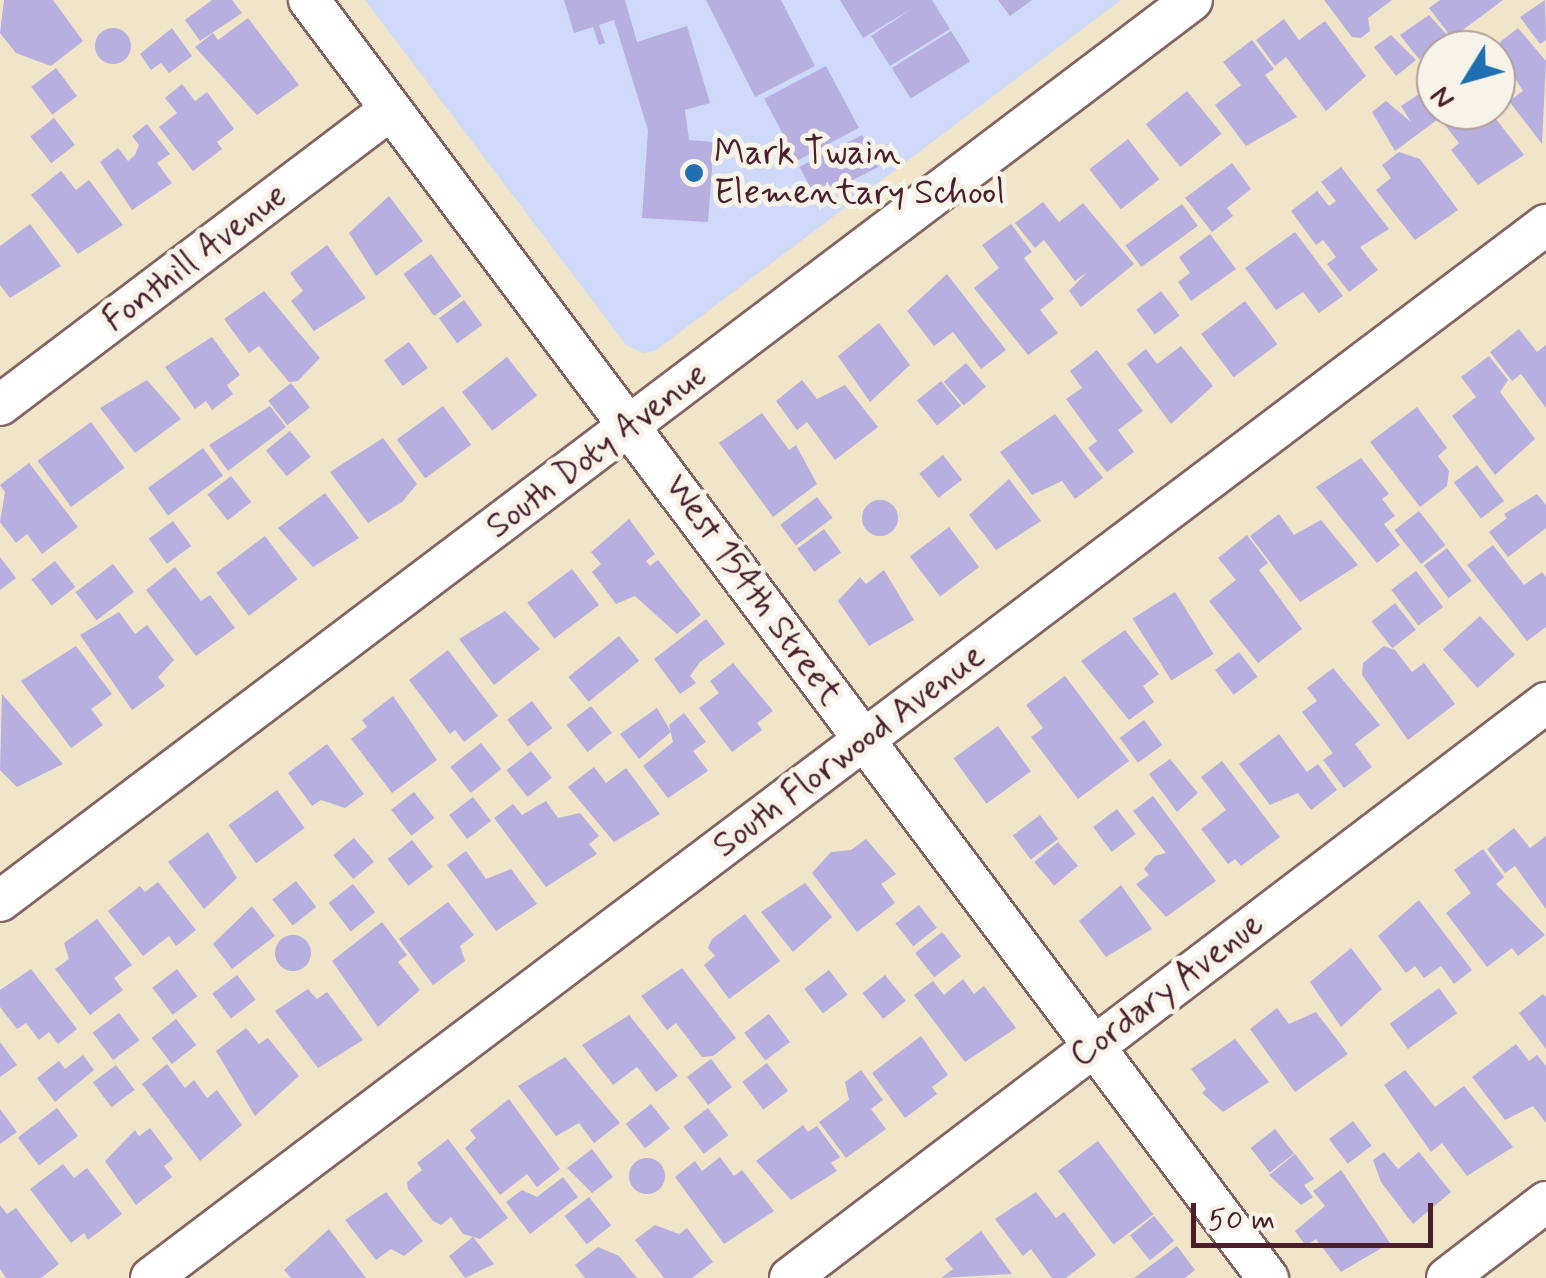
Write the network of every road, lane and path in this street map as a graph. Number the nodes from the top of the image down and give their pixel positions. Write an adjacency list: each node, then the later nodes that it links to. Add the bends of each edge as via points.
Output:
1 (309, 0): 3 (street, West 154th Street)
2 (1192, 0): 6 (street, South Doty Avenue)
3 (390, 110): 5 (street, Fonthill Avenue); 6 (street, West 154th Street)
4 (1546, 224): 8 (street, South Florwood Avenue)
5 (0, 405)
6 (632, 425): 8 (street, West 154th Street); 9 (street, South Doty Avenue)
7 (1546, 703): 10 (street, Cordary Avenue)
8 (864, 740): 10 (street, West 154th Street); 12 (street, South Florwood Avenue)
9 (0, 901)
10 (1093, 1046): 13 (street, Cordary Avenue); 14 (street, West 154th Street)
11 (1546, 1202): 15 (street)
12 (152, 1278)
13 (790, 1278)
14 (1268, 1278)
15 (1446, 1278)

